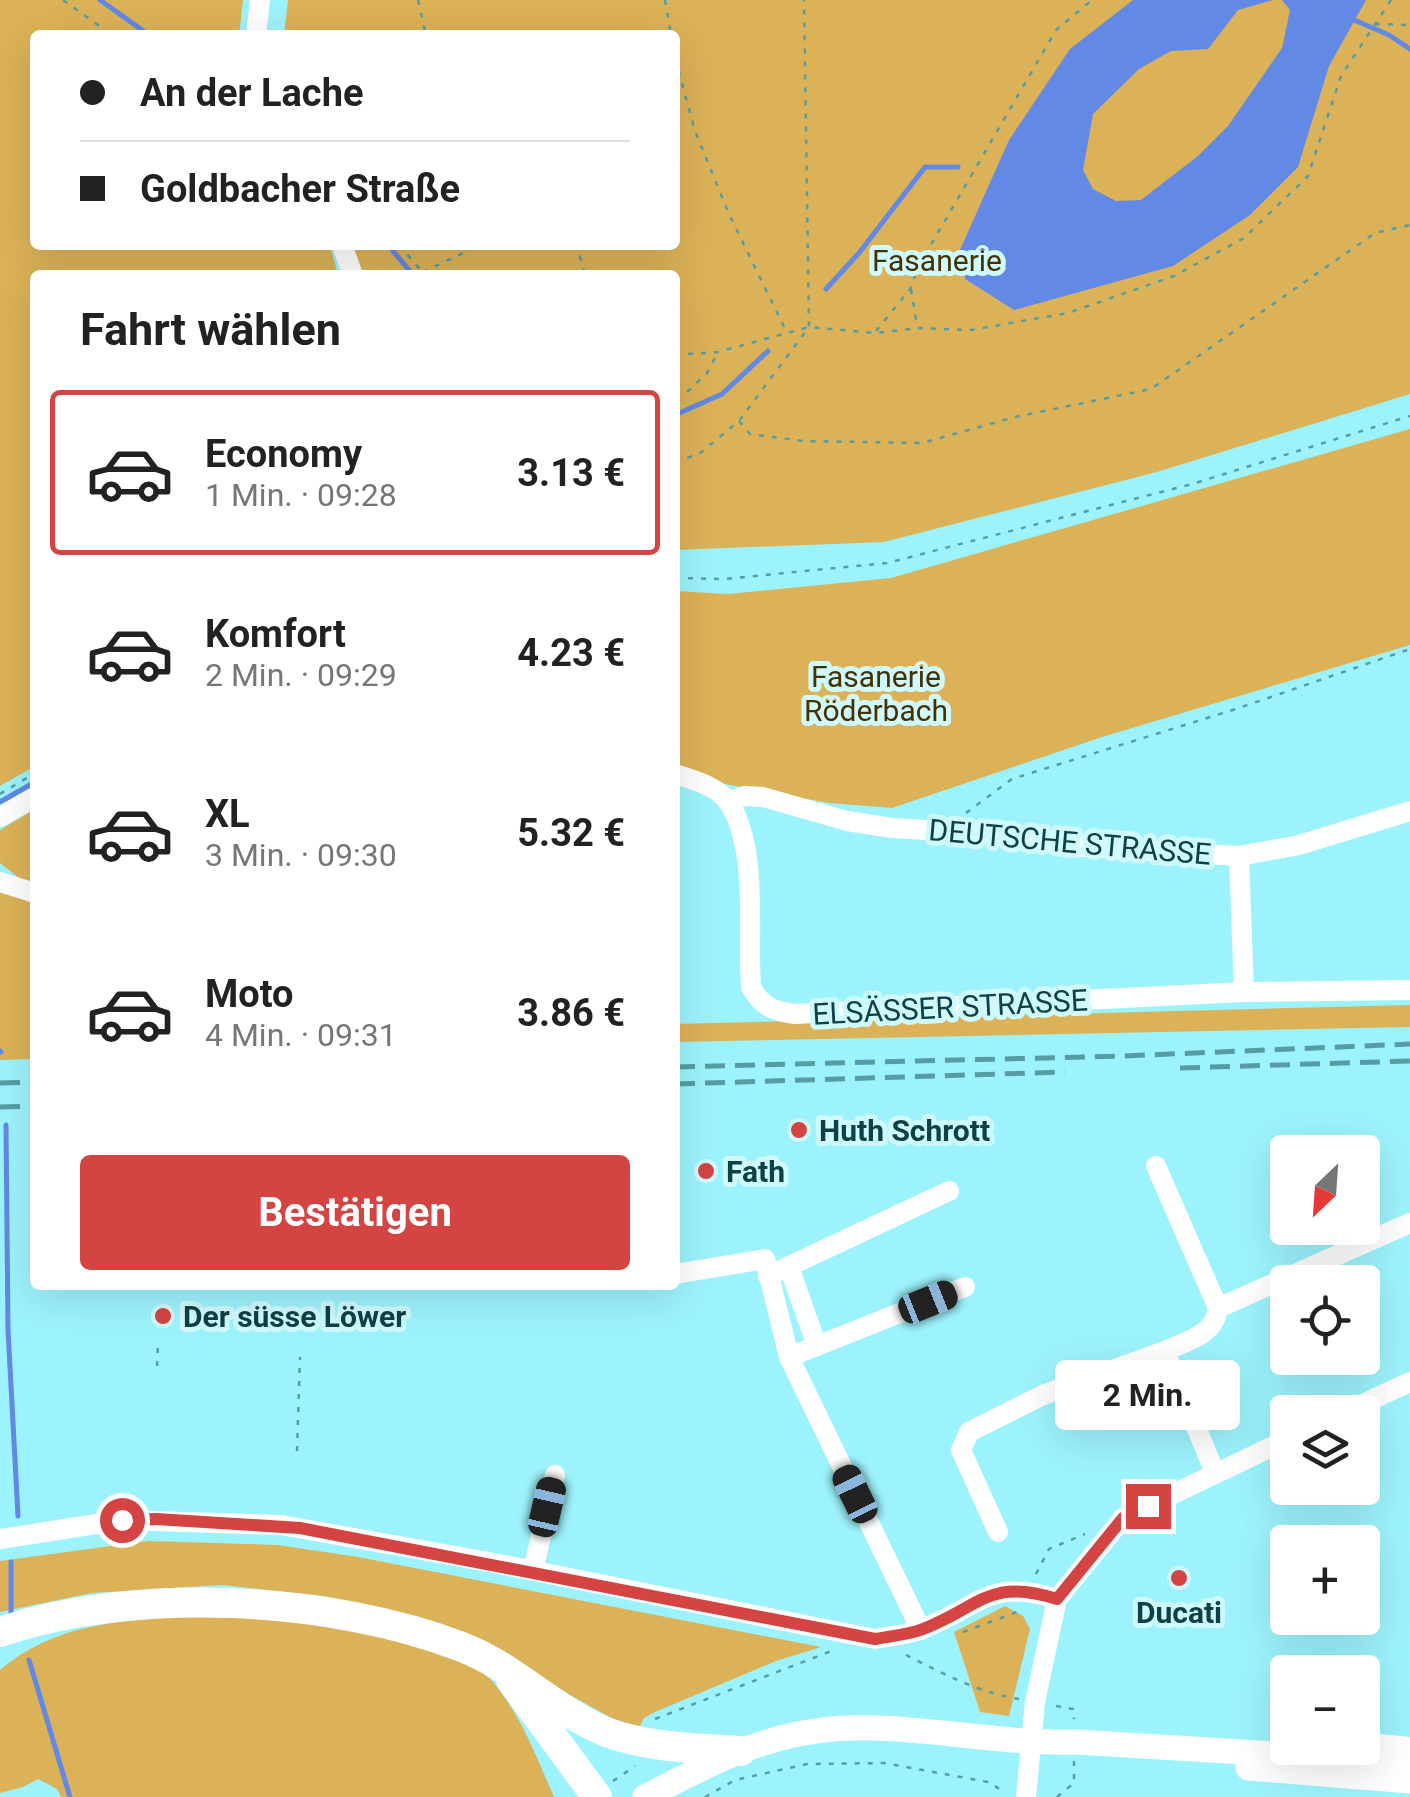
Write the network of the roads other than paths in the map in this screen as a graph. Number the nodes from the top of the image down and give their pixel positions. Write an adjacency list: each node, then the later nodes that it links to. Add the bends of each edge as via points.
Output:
1 (260, 0): 2 (street)
2 (257, 30)
3 (680, 776): 5 (street)
4 (30, 799): 7 (street)
5 (728, 802): 8 (street, DEUTSCHE STRASSE, via 763,797 846,822); 12 (street, ELSÄSSER STRASSE, via 747,868 751,987 777,1012)
6 (1410, 811): 8 (street, DEUTSCHE STRASSE)
7 (0, 817)
8 (1240, 856): 12 (street)
9 (0, 882): 10 (street)
10 (30, 891)
11 (1410, 990): 12 (street, ELSÄSSER STRASSE)
12 (1244, 992)
13 (1156, 1166): 20 (street)
14 (949, 1191): 17 (street)
15 (1410, 1224): 20 (street)
16 (767, 1268): 17 (street); 18 (street); 23 (street)
17 (789, 1268): 21 (street)
18 (680, 1274)
19 (965, 1287): 21 (street)
20 (1218, 1308): 22 (street, via 1207,1331)
21 (817, 1346): 23 (street)
22 (1165, 1351): 27 (street); 29 (street, via 1043,1395 969,1432 961,1450)
23 (790, 1357): 34 (street)
24 (1410, 1382): 25 (street)
25 (1380, 1396)
26 (1270, 1447): 27 (street)
27 (1215, 1473): 32 (street, via 1123,1518)
28 (555, 1475): 31 (street)
29 (998, 1532)
30 (0, 1539): 31 (street, via 122,1520 281,1525)
31 (532, 1571): 34 (street, via 875,1639)
32 (1057, 1599): 34 (street, via 1028,1589 988,1594); 38 (street)
33 (32, 1623): 35 (highway); 36 (highway); 37 (highway, via 115,1608 223,1602 402,1626)
34 (921, 1630)
35 (0, 1632)
36 (0, 1644)
37 (499, 1666): 41 (highway, via 602,1730 641,1743); 46 (highway)
38 (1029, 1744): 41 (main road, via 867,1728 785,1736); 42 (main road); 45 (main road, via 1074,1755); 47 (street)
39 (1380, 1744): 40 (street)
40 (1410, 1747)
41 (741, 1752): 48 (main road)
42 (1270, 1753)
43 (1380, 1760): 44 (main road)
44 (1410, 1762)
45 (1410, 1781)
46 (589, 1795)
47 (1026, 1796)
48 (645, 1797)

